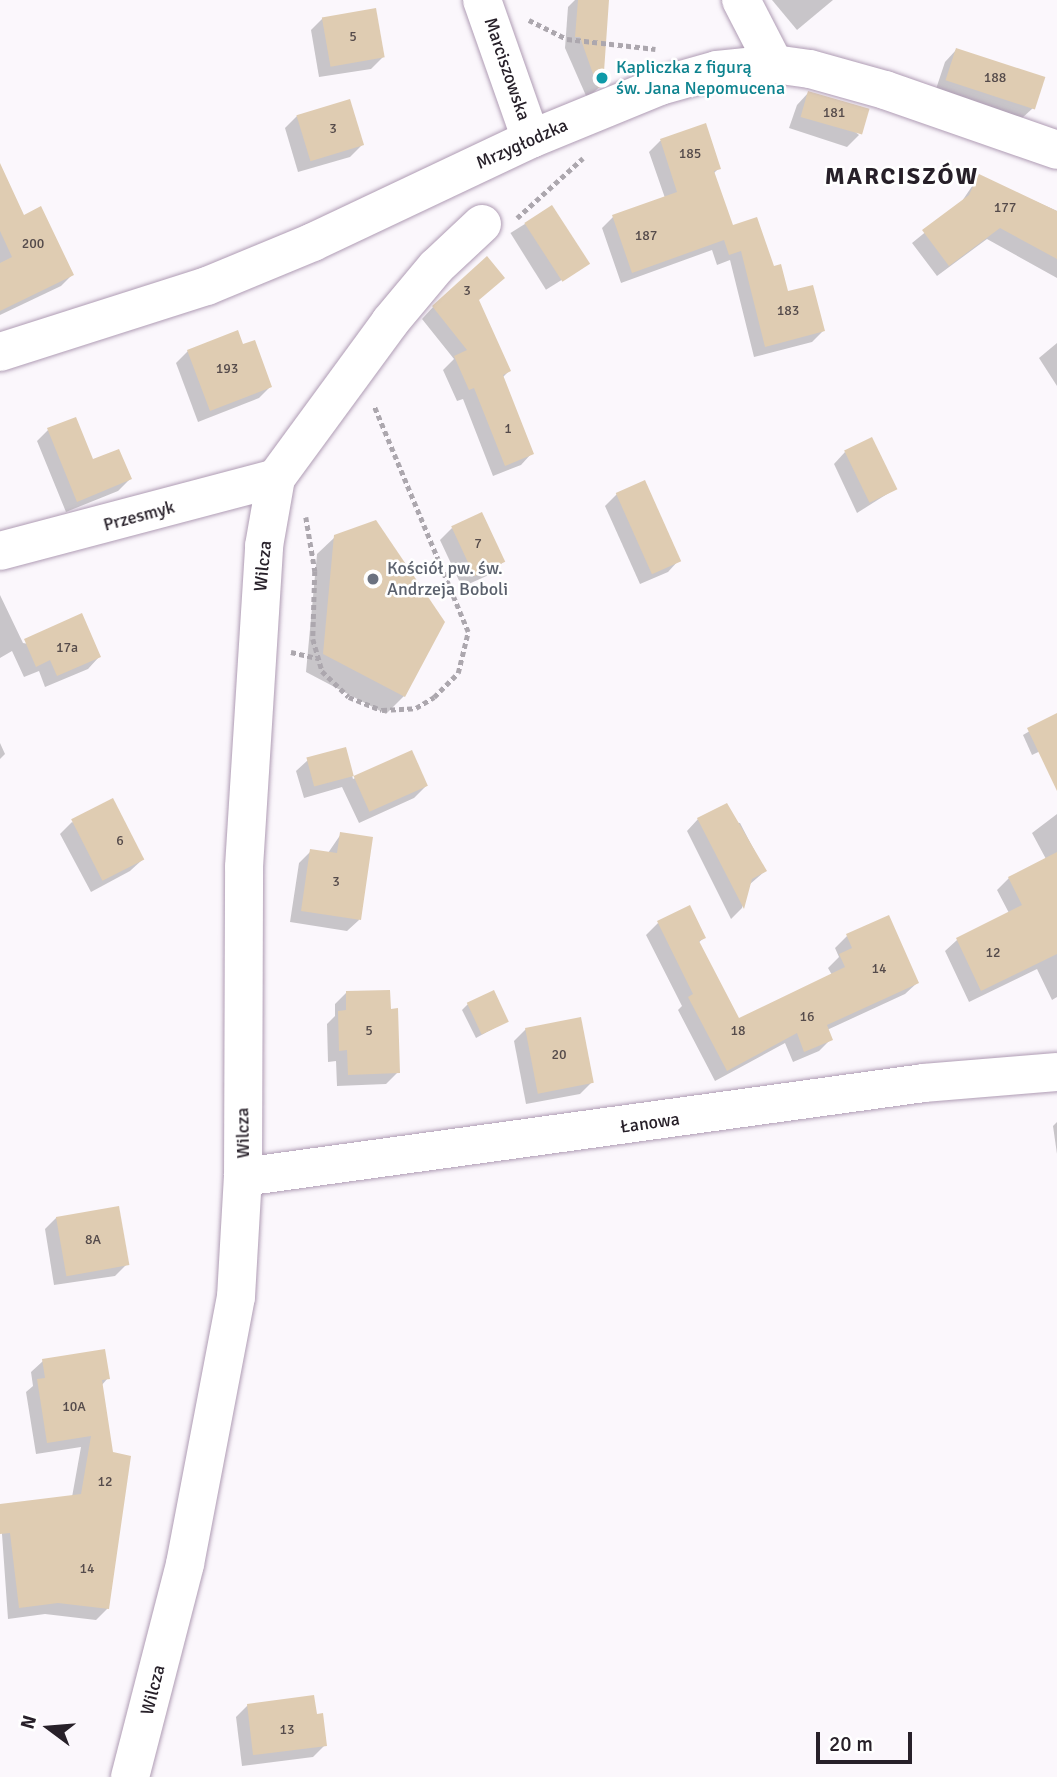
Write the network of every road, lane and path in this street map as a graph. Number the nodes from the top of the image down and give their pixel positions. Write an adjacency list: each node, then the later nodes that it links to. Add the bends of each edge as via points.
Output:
1 (482, 0): 6 (street, Marciszowska)
2 (744, 1): 5 (street)
3 (522, 15): 4 (path, via 567,39)
4 (669, 50)
5 (774, 64): 6 (street, Mrzygłodzka, via 688,76); 7 (street, Mrzygłodzka, via 885,90)
6 (531, 139): 10 (street, Mrzygłodzka, via 313,242 207,286)
7 (1057, 150)
8 (590, 152): 9 (path)
9 (495, 224): 12 (street, via 436,267)
10 (0, 352)
11 (369, 396): 13 (path, via 468,632 458,673 434,697 416,708 382,710 349,696 322,671 313,639 315,571)
12 (276, 478): 14 (street, Przesmyk); 16 (street, Wilcza, via 264,546 244,867)
13 (305, 514)
14 (0, 551)
15 (1057, 1072): 16 (street, Łanowa, via 924,1083)
16 (243, 1177): 17 (street, Wilcza, via 236,1297 216,1413 185,1564)
17 (130, 1777)

